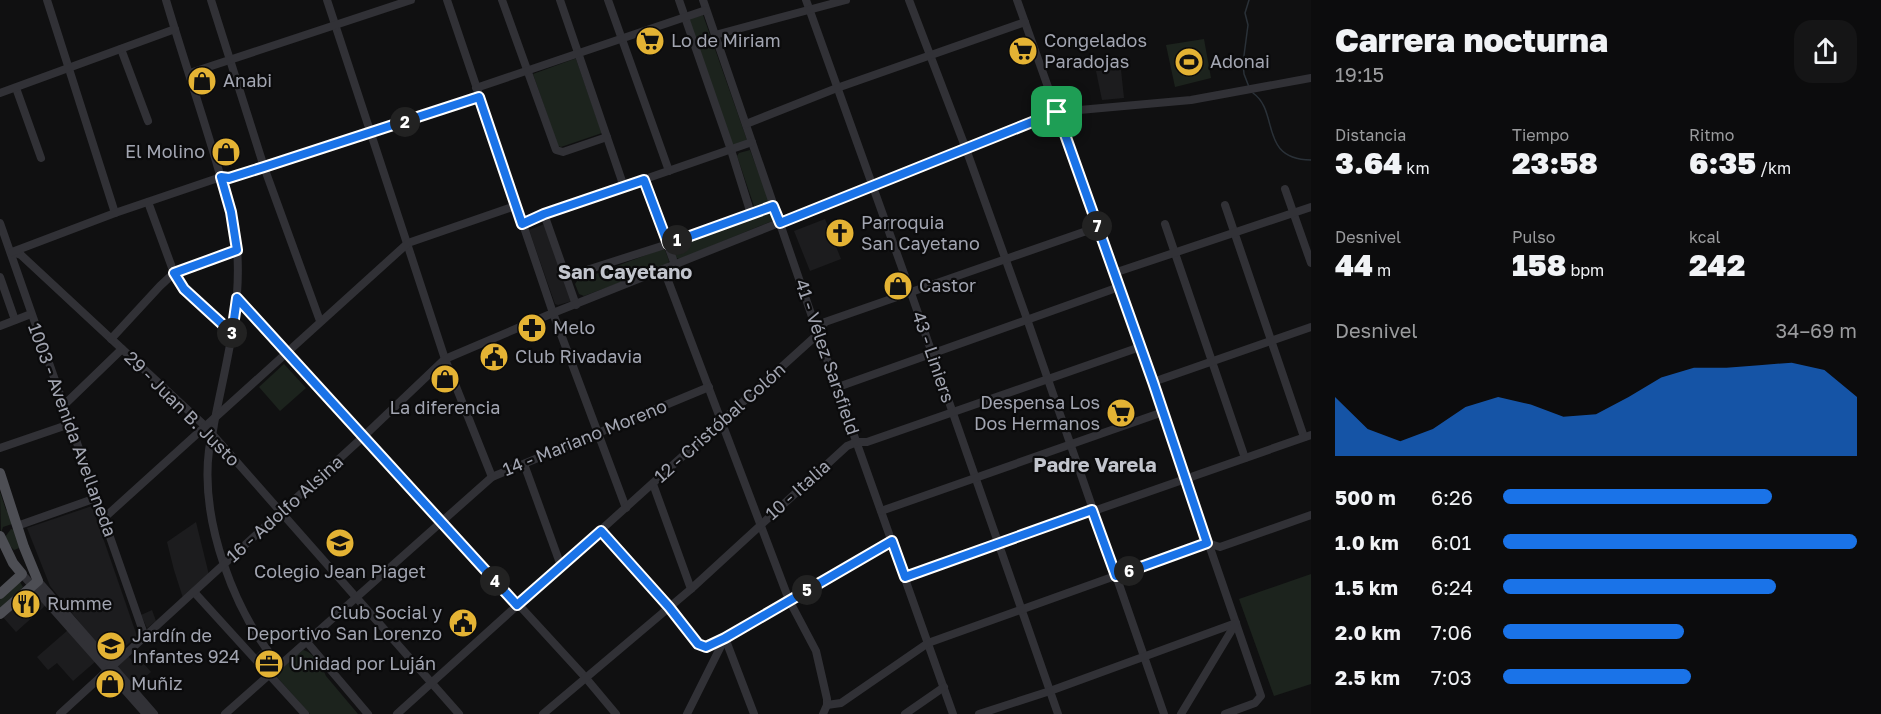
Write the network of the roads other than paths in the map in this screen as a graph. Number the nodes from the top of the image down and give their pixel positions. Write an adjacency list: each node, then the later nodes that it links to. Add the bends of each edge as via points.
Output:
1 (47, 0): 28 (street)
2 (166, 0): 21 (street)
3 (211, 0): 27 (street)
4 (327, 0): 20 (street)
5 (411, 0): 20 (street)
6 (447, 0): 35 (street)
7 (502, 0): 29 (street)
8 (560, 0): 25 (street)
9 (608, 0): 23 (street)
10 (679, 0): 18 (street)
11 (703, 0): 16 (street, 41 - Vélez Sarsfield)
12 (806, 0): 17 (street, 43 - Liniers)
13 (846, 0): 17 (street)
14 (909, 0): 26 (street)
15 (1017, 0): 19 (street)
16 (706, 10): 18 (street); 22 (street, 41 - Vélez Sarsfield)
17 (809, 10): 22 (street); 33 (street, 43 - Liniers)
18 (684, 16): 23 (street); 43 (street)
19 (1025, 22): 26 (street); 36 (street)
20 (336, 25): 27 (street); 39 (street)
21 (175, 29): 24 (street); 30 (street)
22 (715, 35): 38 (street, 41 - Vélez Sarsfield)
23 (622, 38): 25 (street); 46 (street)
24 (122, 49): 28 (street); 37 (street)
25 (580, 54): 29 (street); 40 (street)
26 (930, 56): 33 (street); 42 (street)
27 (230, 60): 30 (street); 45 (street)
28 (69, 68): 32 (street); 57 (street)
29 (527, 72): 35 (street); 40 (street, via 556,150 563,152)
30 (190, 73): 47 (street)
31 (1311, 78): 36 (street, 16 - Adolfo Alsina, via 1191,100)
32 (16, 88): 34 (street); 44 (street)
33 (837, 88): 38 (street); 49 (street, 43 - Liniers)
34 (0, 93)
35 (478, 93): 39 (street); 54 (street)
36 (1057, 112): 42 (street, 16 - Adolfo Alsina); 65 (street)
37 (148, 121)
38 (746, 124): 41 (street, 41 - Vélez Sarsfield)
39 (372, 133): 45 (street); 67 (street)
40 (608, 137): 50 (street)
41 (752, 142): 43 (street); 55 (street, 41 - Vélez Sarsfield)
42 (966, 149): 49 (street, 16 - Adolfo Alsina); 72 (street)
43 (731, 150): 46 (street); 60 (street)
44 (41, 158)
45 (264, 167): 47 (street); 88 (street)
46 (669, 171): 48 (street)
47 (221, 177): 52 (street); 69 (street)
48 (644, 180): 50 (street); 68 (street)
49 (873, 186): 62 (street, 16 - Adolfo Alsina); 81 (street, 43 - Liniers)
50 (624, 187): 59 (street)
51 (1286, 189): 58 (street)
52 (148, 202): 57 (street); 76 (street)
53 (1225, 205): 66 (street)
54 (516, 206): 63 (street); 67 (street)
55 (773, 206): 60 (street); 62 (street, 41 - Vélez Sarsfield)
56 (1311, 207): 58 (street)
57 (115, 213): 70 (street)
58 (1294, 213): 66 (street); 73 (street)
59 (544, 214): 63 (street); 79 (street)
60 (751, 214): 68 (street)
61 (0, 223): 70 (street, 1003 - Avenida Avellaneda)
62 (780, 223): 74 (street, 16 - Adolfo Alsina); 92 (street, 41 - Vélez Sarsfield)
63 (522, 224): 84 (street)
64 (1165, 224): 71 (street)
65 (1098, 227): 72 (street, 12 - Cristóbal Colón); 77 (street)
66 (1234, 234): 71 (street); 94 (street)
67 (408, 243): 88 (street); 99 (street)
68 (668, 244): 74 (street); 79 (street)
69 (237, 250): 76 (street); 82 (street)
70 (12, 252): 85 (street, 1003 - Avenida Avellaneda); 93 (street, 29 - Juan B. Justo, via 21,255)
71 (1175, 253): 77 (street); 100 (street)
72 (1005, 260): 81 (street, 12 - Cristóbal Colón); 86 (street)
73 (1311, 263)
74 (675, 265): 75 (street, 16 - Adolfo Alsina)
75 (664, 270): 83 (street, 16 - Adolfo Alsina); 103 (street)
76 (174, 273): 91 (street, via 184,289); 93 (street)
77 (1114, 273): 80 (street)
78 (0, 277): 87 (street, 1003 - Avenida Avellaneda)
79 (565, 277): 83 (street)
80 (1119, 286): 86 (street); 95 (street)
81 (911, 293): 92 (street, 12 - Cristóbal Colón, via 825,322); 98 (street, 43 - Liniers)
82 (237, 298): 91 (street); 97 (street)
83 (576, 305): 84 (street, 16 - Adolfo Alsina)
84 (553, 313): 99 (street, 16 - Adolfo Alsina); 113 (street)
85 (31, 314): 87 (street); 105 (street, 1003 - Avenida Avellaneda)
86 (1027, 319): 98 (street); 101 (street)
87 (15, 320): 89 (street)
88 (320, 321): 97 (street)
89 (0, 326)
90 (1311, 327): 94 (street)
91 (232, 333): 108 (street)
92 (818, 334): 104 (street, 41 - Vélez Sarsfield); 109 (street, 12 - Cristóbal Colón)
93 (111, 339): 96 (street, 29 - Juan B. Justo)
94 (1272, 340): 100 (street); 114 (street)
95 (1140, 347): 101 (street, 10 - Italia); 102 (street)
96 (122, 349): 105 (street); 111 (street, 29 - Juan B. Justo)
97 (287, 353): 108 (street); 115 (street)
98 (932, 355): 104 (street); 107 (street, 43 - Liniers)
99 (445, 359): 115 (street, 16 - Adolfo Alsina); 122 (street)
100 (1212, 361): 102 (street); 119 (street)
101 (1047, 380): 107 (street, 10 - Italia); 117 (street)
102 (1153, 382): 106 (street)
103 (709, 387): 109 (street); 113 (street, 14 - Mariano Moreno)
104 (838, 387): 116 (street, 41 - Vélez Sarsfield)
105 (63, 406): 110 (street, 1003 - Avenida Avellaneda)
106 (1163, 412): 117 (street); 123 (street)
107 (952, 413): 116 (street, 10 - Italia); 124 (street, 43 - Liniers)
108 (216, 416): 111 (street); 112 (street)
109 (722, 422): 125 (street, 12 - Cristóbal Colón); 134 (street)
110 (70, 424): 118 (street); 126 (street, 1003 - Avenida Avellaneda)
111 (205, 426): 112 (street, 29 - Juan B. Justo); 132 (street)
112 (213, 434): 130 (street, 29 - Juan B. Justo); 142 (street, via 208,474 214,534)
113 (598, 434): 120 (street, 14 - Mariano Moreno); 127 (street)
114 (1307, 436): 119 (street)
115 (363, 437): 130 (street, 16 - Adolfo Alsina); 133 (street)
116 (857, 442): 129 (street, 41 - Vélez Sarsfield); 134 (street, 10 - Italia, via 847,446)
117 (1070, 445): 124 (street); 128 (street)
118 (0, 448)
119 (1245, 458): 123 (street)
120 (524, 464): 122 (street, 14 - Mariano Moreno); 143 (street)
121 (0, 473): 135 (main road)
122 (492, 477): 133 (street, 14 - Mariano Moreno)
123 (1186, 477): 128 (street); 138 (street)
124 (975, 478): 129 (street); 139 (street, 43 - Liniers)
125 (653, 484): 127 (street, 12 - Cristóbal Colón); 148 (street)
126 (96, 498): 132 (street, 1003 - Avenida Avellaneda); 135 (street)
127 (626, 508): 136 (street, 12 - Cristóbal Colón)
128 (1092, 510): 139 (street); 145 (street)
129 (881, 511): 137 (street, 41 - Vélez Sarsfield)
130 (281, 512): 142 (street, 16 - Adolfo Alsina); 151 (street, 29 - Juan B. Justo)
131 (1311, 515): 138 (street, via 1220,547)
132 (104, 518): 158 (street, 1003 - Avenida Avellaneda)
133 (442, 522): 151 (street, 14 - Mariano Moreno); 153 (street)
134 (761, 525): 148 (street, 10 - Italia); 152 (street)
135 (17, 526): 140 (main road, via 4,531); 141 (main road)
136 (601, 531): 143 (street, 12 - Cristóbal Colón); 154 (street)
137 (892, 541): 146 (street, 41 - Vélez Sarsfield); 152 (street)
138 (1207, 543): 145 (street); 157 (street)
139 (998, 544): 146 (street); 155 (street, 43 - Liniers)
140 (3, 545): 141 (main road, via 17,554); 144 (main road)
141 (24, 547): 147 (main road)
142 (223, 565): 149 (street, 16 - Adolfo Alsina); 163 (street, via 257,635)
143 (561, 566): 153 (street, 12 - Cristóbal Colón)
144 (22, 574): 147 (street); 150 (main road)
145 (1116, 576): 155 (street); 162 (street)
146 (905, 577): 161 (street, 41 - Vélez Sarsfield)
147 (35, 583): 156 (main road); 164 (street)
148 (691, 589): 154 (street, 10 - Italia)
149 (194, 592): 158 (street, 16 - Adolfo Alsina); 165 (street)
150 (0, 594)
151 (356, 598): 160 (street, 14 - Mariano Moreno); 167 (street, 29 - Juan B. Justo)
152 (789, 600): 159 (street); 170 (street, via 816,651 825,687)
153 (517, 605): 166 (street); 167 (street, 12 - Cristóbal Colón)
154 (669, 607): 159 (street, via 702,647); 166 (street, 10 - Italia)
155 (1021, 610): 161 (street); 169 (street, 43 - Liniers)
156 (0, 614)
157 (1236, 623): 162 (street); 188 (street); 189 (street, via 1261,696 1255,703)
158 (145, 637): 164 (street, 16 - Adolfo Alsina)
159 (725, 638): 181 (street); 182 (street)
160 (306, 641): 163 (street, 14 - Mariano Moreno); 176 (street)
161 (928, 643): 168 (street, 41 - Vélez Sarsfield); 170 (street)
162 (1144, 656): 169 (street); 187 (street)
163 (279, 665): 165 (street, 14 - Mariano Moreno)
164 (109, 668): 171 (street, 16 - Adolfo Alsina); 172 (street); 173 (street)
165 (270, 674): 174 (street, 14 - Mariano Moreno); 175 (street)
166 (585, 677): 179 (street, 10 - Italia); 180 (street)
167 (432, 683): 177 (street, 12 - Cristóbal Colón); 178 (street, 29 - Juan B. Justo)
168 (944, 687): 183 (street); 184 (street, 41 - Vélez Sarsfield)
169 (1050, 691): 185 (street); 186 (street, 43 - Liniers)
170 (825, 710)
171 (60, 714)
172 (146, 714)
173 (154, 714)
174 (225, 714)
175 (305, 714)
176 (368, 714)
177 (398, 714)
178 (459, 714)
179 (543, 714)
180 (615, 714)
181 (687, 714)
182 (754, 714)
183 (905, 714)
184 (953, 714)
185 (979, 714)
186 (1058, 714)
187 (1164, 714)
188 (1181, 714)
189 (1225, 714)

